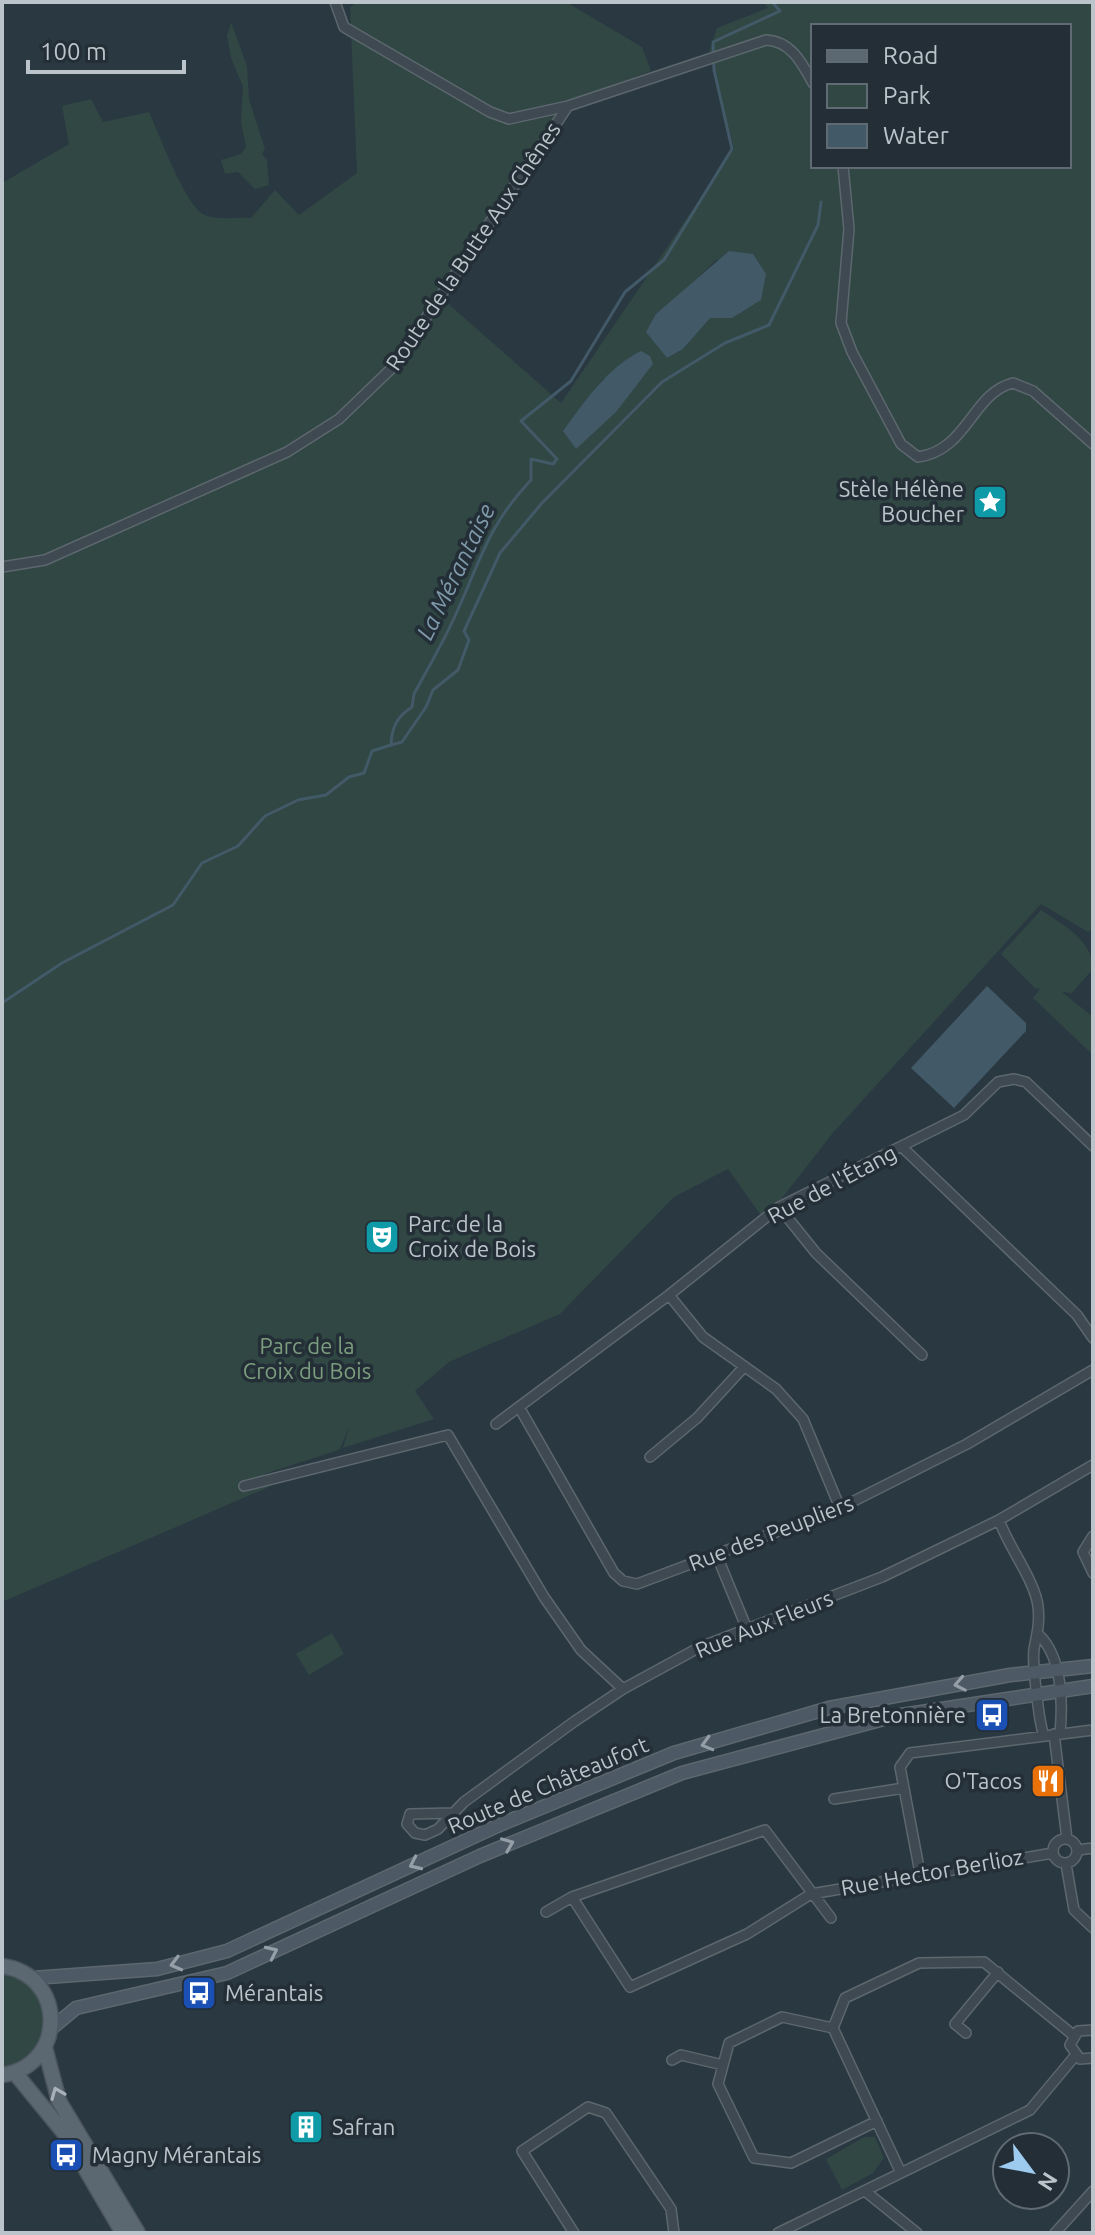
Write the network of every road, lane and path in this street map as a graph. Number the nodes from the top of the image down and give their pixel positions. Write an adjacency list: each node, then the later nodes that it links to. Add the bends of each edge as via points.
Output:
1 (335, 2): 3 (street, via 344,27 490,112 509,119)
2 (811, 80): 3 (street, Route de la Butte Aux Chênes, via 797,55 777,40 755,41)
3 (568, 106): 6 (street, Route de la Butte Aux Chênes, via 393,367 339,419 287,452 45,560)
4 (843, 168): 5 (street, via 849,229 841,323 901,444 918,457 936,455 991,395 1013,383 1033,391)
5 (1093, 444)
6 (2, 567)
7 (1093, 1146): 8 (street, Rue de l'Étang, via 1026,1082 1014,1079 998,1082 964,1115)
8 (902, 1147): 9 (street, Rue de l'Étang); 11 (street, via 1077,1315)
9 (779, 1207): 10 (street, Rue de l'Étang); 12 (street, via 816,1253)
10 (669, 1295): 13 (street, via 703,1337); 15 (street, Rue de l'Étang)
11 (1093, 1338)
12 (922, 1355)
13 (744, 1367): 17 (street, via 697,1418); 20 (street, via 776,1389 803,1419)
14 (1093, 1370): 20 (street, Rue des Peupliers, via 967,1444)
15 (519, 1407): 16 (street, Rue de l'Étang); 23 (street, Rue des Peupliers, via 623,1581 637,1584)
16 (496, 1424)
17 (650, 1457)
18 (1093, 1465): 21 (street, Rue Aux Fleurs)
19 (244, 1486): 31 (street, via 448,1435 559,1619 581,1650)
20 (840, 1508): 23 (street, Rue des Peupliers)
21 (999, 1520): 25 (street, Rue Aux Fleurs, via 882,1577); 26 (street, via 1038,1602)
22 (1093, 1536): 24 (street, via 1083,1552)
23 (717, 1556): 25 (street)
24 (1093, 1573)
25 (747, 1629): 31 (street, Rue Aux Fleurs, via 700,1647)
26 (1040, 1636): 28 (street, via 1049,1645); 29 (street, via 1034,1650)
27 (1093, 1666): 28 (main road, Route de Châteaufort)
28 (1056, 1670): 29 (main road, Route de Châteaufort); 32 (street)
29 (1038, 1683): 32 (main road, Route de Châteaufort); 34 (street, via 1037,1716); 51 (main road, Route de Châteaufort, one-way to 51, via 829,1708 674,1753 497,1826 227,1951 157,1969); 52 (main road, Route de Châteaufort, one-way to 29, via 76,2008 227,1973 480,1856 682,1773)
30 (1093, 1686): 32 (main road, Route de Châteaufort)
31 (623, 1689): 37 (street, Rue Aux Fleurs)
32 (1059, 1690): 34 (street)
33 (1093, 1730): 34 (street)
34 (1052, 1734): 35 (street, via 910,1753 900,1767); 38 (street)
35 (904, 1788): 36 (street); 43 (street)
36 (834, 1799)
37 (453, 1813)
38 (1067, 1839): 40 (street); 41 (street, via 1057,1843)
39 (1093, 1848): 40 (street)
40 (1078, 1850): 42 (street)
41 (1053, 1853): 42 (street); 43 (street, Rue Hector Berlioz)
42 (1066, 1864): 48 (street, via 1074,1910)
43 (920, 1873): 44 (street, Rue Hector Berlioz)
44 (811, 1894): 45 (street, Rue Hector Berlioz, via 765,1830); 45 (street, Rue Hector Berlioz, via 747,1934 630,1987); 47 (street, Rue Hector Berlioz)
45 (572, 1897): 46 (street, Rue Hector Berlioz)
46 (546, 1912)
47 (831, 1918)
48 (1093, 1928)
49 (2, 1966): 51 (main road)
50 (998, 1972): 53 (street, via 984,1962 919,1963 845,1998); 55 (street, via 955,2024); 56 (street)
51 (33, 1978): 52 (main road, via 49,2000)
52 (52, 2028): 57 (main road)
53 (833, 2028): 61 (street, via 782,2017 729,2043); 63 (street)
54 (1093, 2030): 56 (street, via 1084,2028)
55 (966, 2033)
56 (1073, 2035): 58 (street)
57 (45, 2048): 62 (main road, via 27,2067); 68 (main road, one-way to 57, via 59,2101)
58 (1075, 2056): 59 (street); 64 (street, via 1030,2110)
59 (1093, 2058)
60 (672, 2060): 61 (street, via 681,2055)
61 (723, 2065): 63 (street, via 718,2084 754,2158 791,2163)
62 (8, 2074): 67 (main road, via 65,2134)
63 (877, 2121): 64 (street)
64 (901, 2173): 65 (street)
65 (865, 2191): 71 (street); 72 (street)
66 (1093, 2191): 73 (street)
67 (123, 2233)
68 (138, 2233)
69 (574, 2233): 70 (street, via 522,2151 588,2107 606,2113 671,2209)
70 (674, 2233)
71 (778, 2233)
72 (917, 2233)
73 (1055, 2233)

